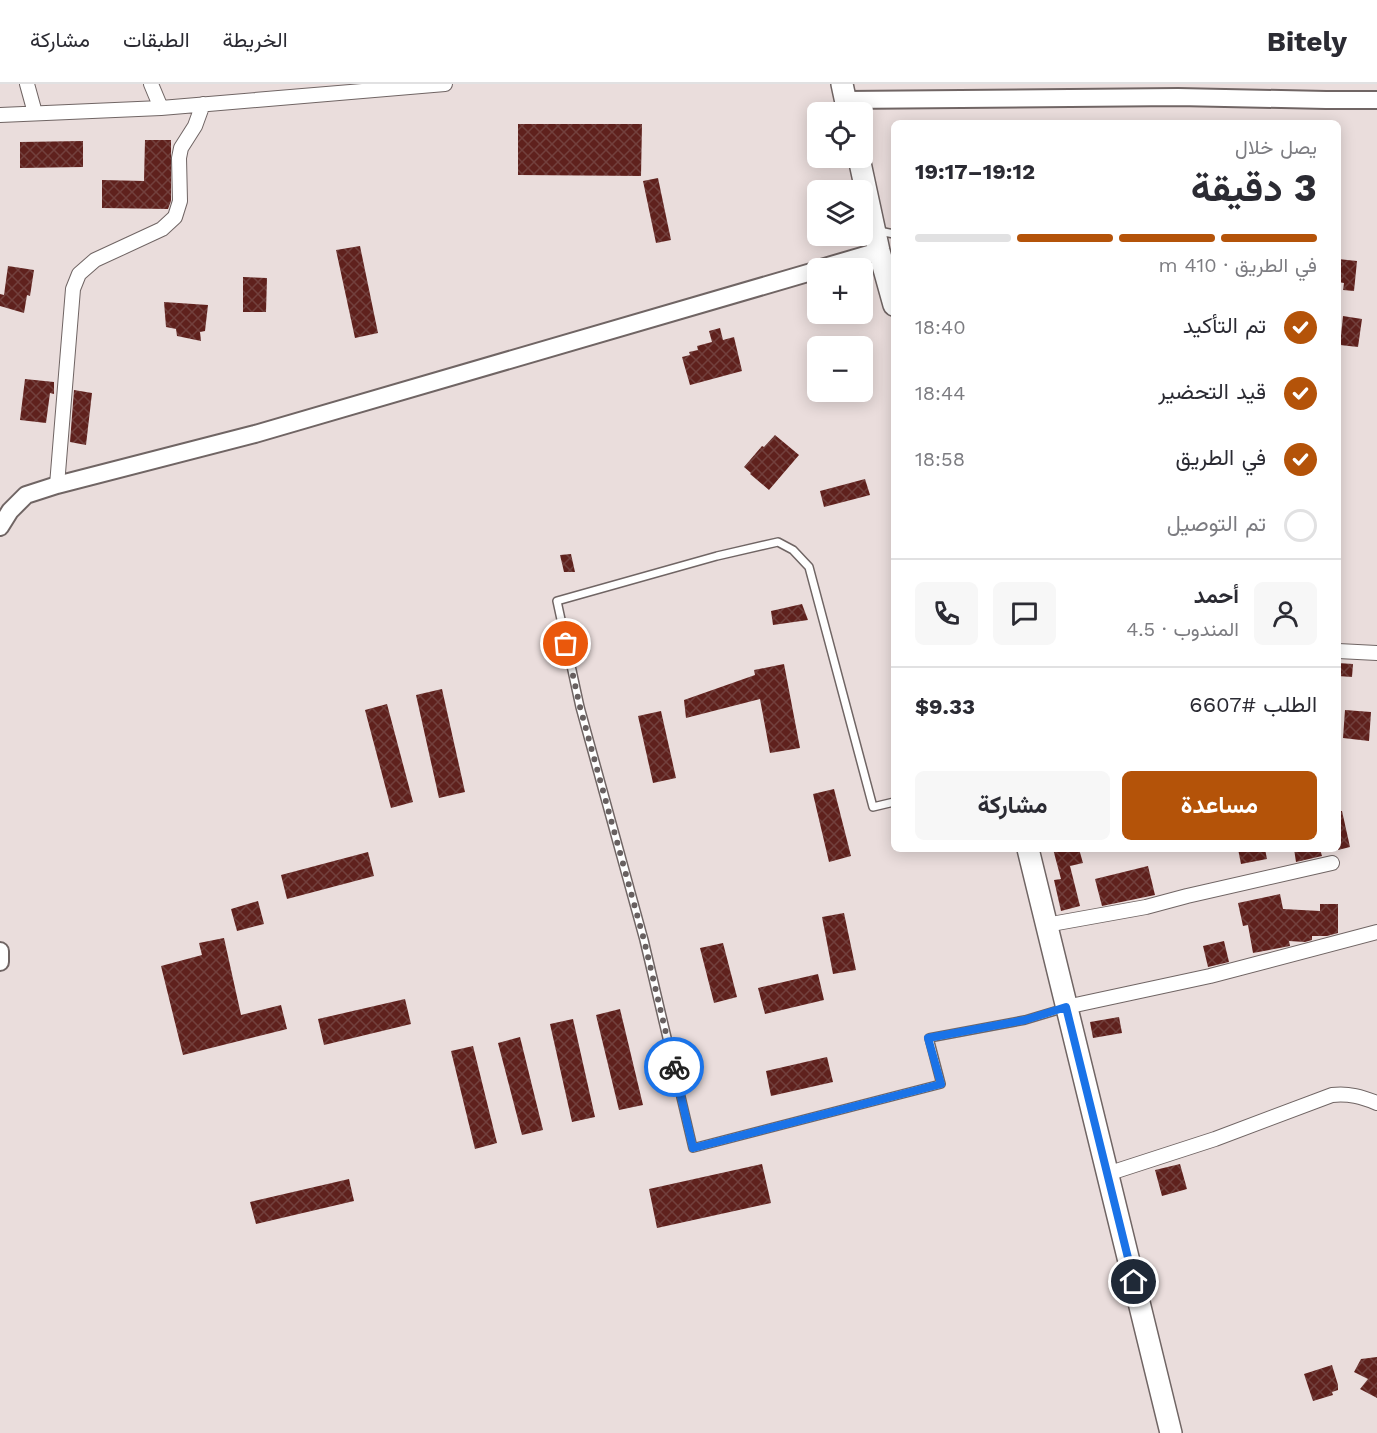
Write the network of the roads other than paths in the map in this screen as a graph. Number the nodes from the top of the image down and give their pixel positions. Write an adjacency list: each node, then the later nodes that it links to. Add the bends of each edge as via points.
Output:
1 (27, 84): 9 (street)
2 (151, 84): 8 (street)
3 (445, 84): 7 (street)
4 (1175, 90): 5 (street); 6 (street)
5 (845, 99)
6 (1377, 100)
7 (203, 104): 8 (street); 17 (street, via 179,158 180,201 176,217 162,230 95,260 79,274 73,289)
8 (162, 108): 9 (street)
9 (35, 113): 10 (street)
10 (0, 115)
11 (863, 168): 12 (main road)
12 (885, 232): 13 (main road)
13 (879, 252): 14 (street); 16 (main road)
14 (858, 258)
15 (807, 273): 17 (street, via 255,434)
16 (891, 291)
17 (57, 485): 18 (street, via 26,495)
18 (0, 527)
19 (1341, 651): 20 (street)
20 (1377, 653)
21 (891, 803): 28 (lane, via 873,807 809,567 794,550 778,542 557,601 580,707 644,940 693,1148 941,1084 928,1038 1025,1020)
22 (1029, 852): 24 (main road)
23 (1332, 863): 24 (street, via 1146,907)
24 (1046, 925): 28 (main road)
25 (1377, 932): 28 (street, via 1210,976)
26 (0, 951): 27 (street)
27 (0, 962)
28 (1066, 1007): 30 (main road)
29 (1377, 1103): 30 (street, via 1352,1095 1332,1095)
30 (1107, 1174): 31 (main road)
31 (1171, 1433)

